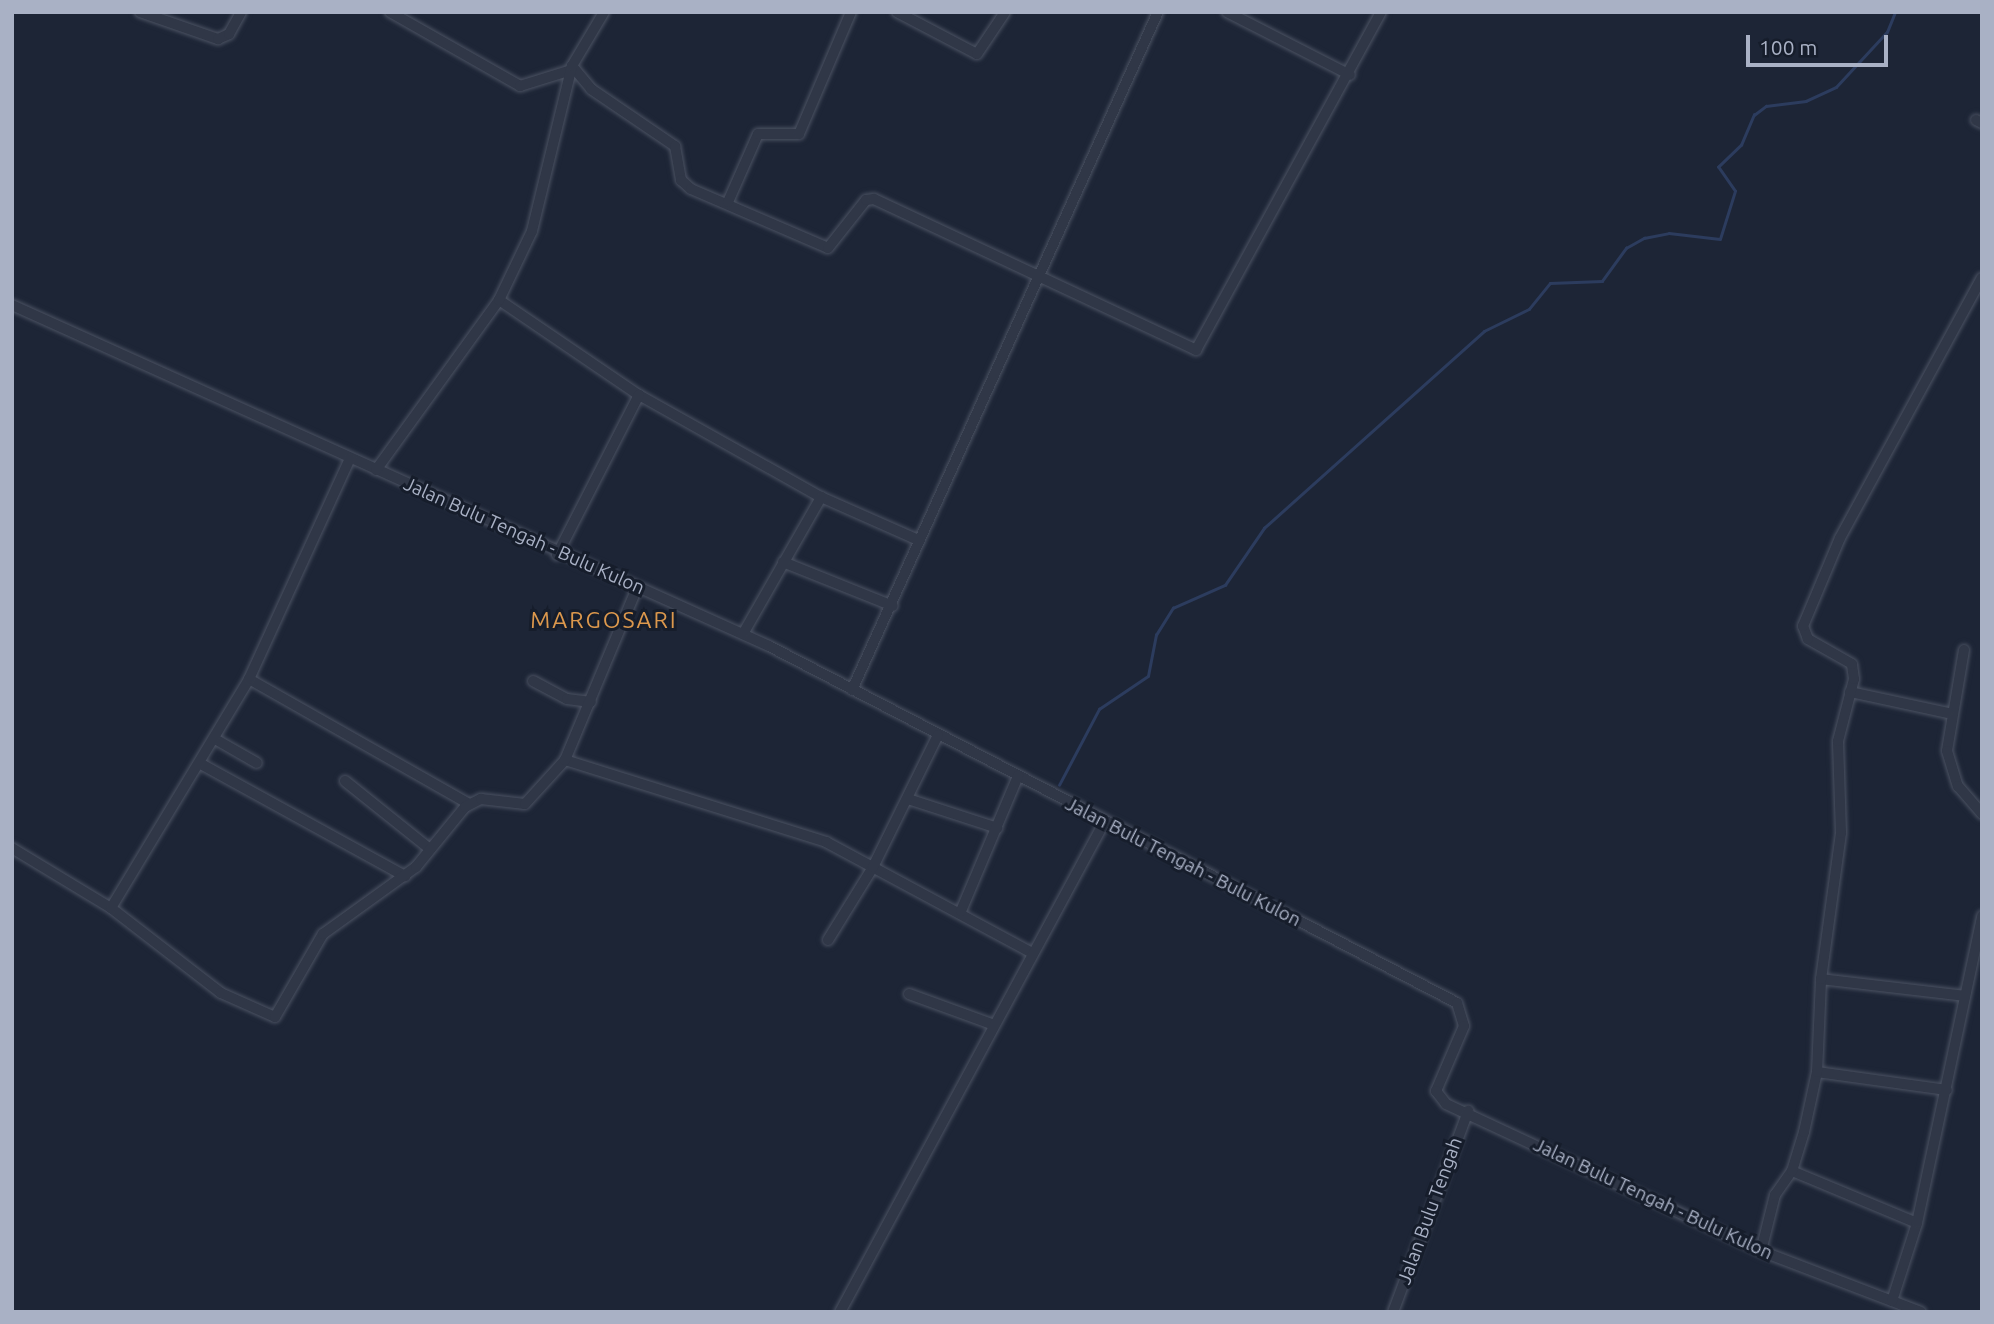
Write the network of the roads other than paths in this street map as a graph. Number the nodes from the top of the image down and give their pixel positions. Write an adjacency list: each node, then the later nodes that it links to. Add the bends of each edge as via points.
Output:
1 (140, 12): 2 (street, via 222,39)
2 (241, 12)
3 (390, 12): 11 (street, via 520,86)
4 (604, 12): 11 (street)
5 (851, 12): 13 (street, via 799,134 758,134)
6 (897, 12): 7 (street, via 977,54)
7 (1005, 12)
8 (1158, 12): 14 (street)
9 (1227, 12): 12 (street)
10 (1381, 12): 12 (street)
11 (572, 68): 13 (street, via 591,89 675,146 685,186); 16 (street, via 532,231)
12 (1350, 75): 14 (street, via 1198,350)
13 (728, 202): 14 (street, via 828,248 871,199)
14 (1038, 274): 22 (street)
15 (1982, 278): 32 (street, via 1840,538 1803,626 1808,639 1852,664)
16 (499, 300): 18 (street); 20 (street)
17 (12, 305): 19 (street, Jalan Bulu Tengah - Bulu Kulon)
18 (639, 395): 21 (street); 23 (street)
19 (350, 458): 20 (street, Jalan Bulu Tengah - Bulu Kulon); 29 (street)
20 (376, 470): 23 (street, Jalan Bulu Tengah - Bulu Kulon)
21 (821, 497): 22 (street); 24 (street)
22 (918, 540): 26 (street)
23 (557, 555): 25 (street, Jalan Bulu Tengah - Bulu Kulon)
24 (783, 562): 26 (street); 27 (street)
25 (637, 588): 27 (street, Jalan Bulu Tengah - Bulu Kulon); 33 (street)
26 (893, 606): 31 (street)
27 (743, 634): 31 (street, Jalan Bulu Tengah - Bulu Kulon)
28 (1964, 650): 34 (street)
29 (249, 679): 36 (street); 43 (street)
30 (533, 681): 33 (street, via 567,699)
31 (852, 690): 35 (street, Jalan Bulu Tengah - Bulu Kulon)
32 (1850, 692): 34 (street); 56 (street, via 1838,741 1841,833)
33 (591, 702): 37 (street)
34 (1948, 713): 44 (street, via 1948,762 1965,799)
35 (938, 736): 40 (street, Jalan Bulu Tengah - Bulu Kulon); 42 (street)
36 (215, 739): 38 (street); 39 (street)
37 (565, 761): 43 (street, via 525,804 481,799); 49 (street, via 826,842)
38 (257, 763)
39 (201, 764): 50 (street); 51 (street)
40 (1018, 776): 45 (street, Jalan Bulu Tengah - Bulu Kulon); 46 (street)
41 (345, 780): 48 (street)
42 (908, 799): 46 (street); 49 (street)
43 (469, 804): 48 (street)
44 (1982, 814)
45 (1104, 823): 55 (street); 62 (street, Jalan Bulu Tengah - Bulu Kulon, via 1457,1003 1464,1026 1436,1091 1446,1104)
46 (997, 828): 52 (street)
47 (12, 848): 51 (street)
48 (430, 849): 50 (street)
49 (873, 867): 52 (street); 54 (street)
50 (405, 876): 51 (street, via 323,934 275,1017 182,967)
51 (111, 908)
52 (961, 911): 55 (street)
53 (1982, 916): 58 (street)
54 (828, 940)
55 (1032, 953): 59 (street)
56 (1821, 979): 58 (street); 60 (street)
57 (909, 994): 59 (street)
58 (1965, 996): 61 (street)
59 (994, 1025): 67 (street)
60 (1817, 1072): 61 (street); 63 (street)
61 (1947, 1090): 64 (street)
62 (1468, 1111): 65 (street, Jalan Bulu Tengah - Bulu Kulon); 68 (street, Jalan Bulu Tengah)
63 (1792, 1171): 64 (street); 65 (street, via 1775,1195)
64 (1917, 1223): 66 (street)
65 (1761, 1251): 66 (street, Jalan Bulu Tengah - Bulu Kulon)
66 (1892, 1301): 69 (street, Jalan Bulu Tengah - Bulu Kulon)
67 (840, 1312)
68 (1393, 1312)
69 (1921, 1312)

